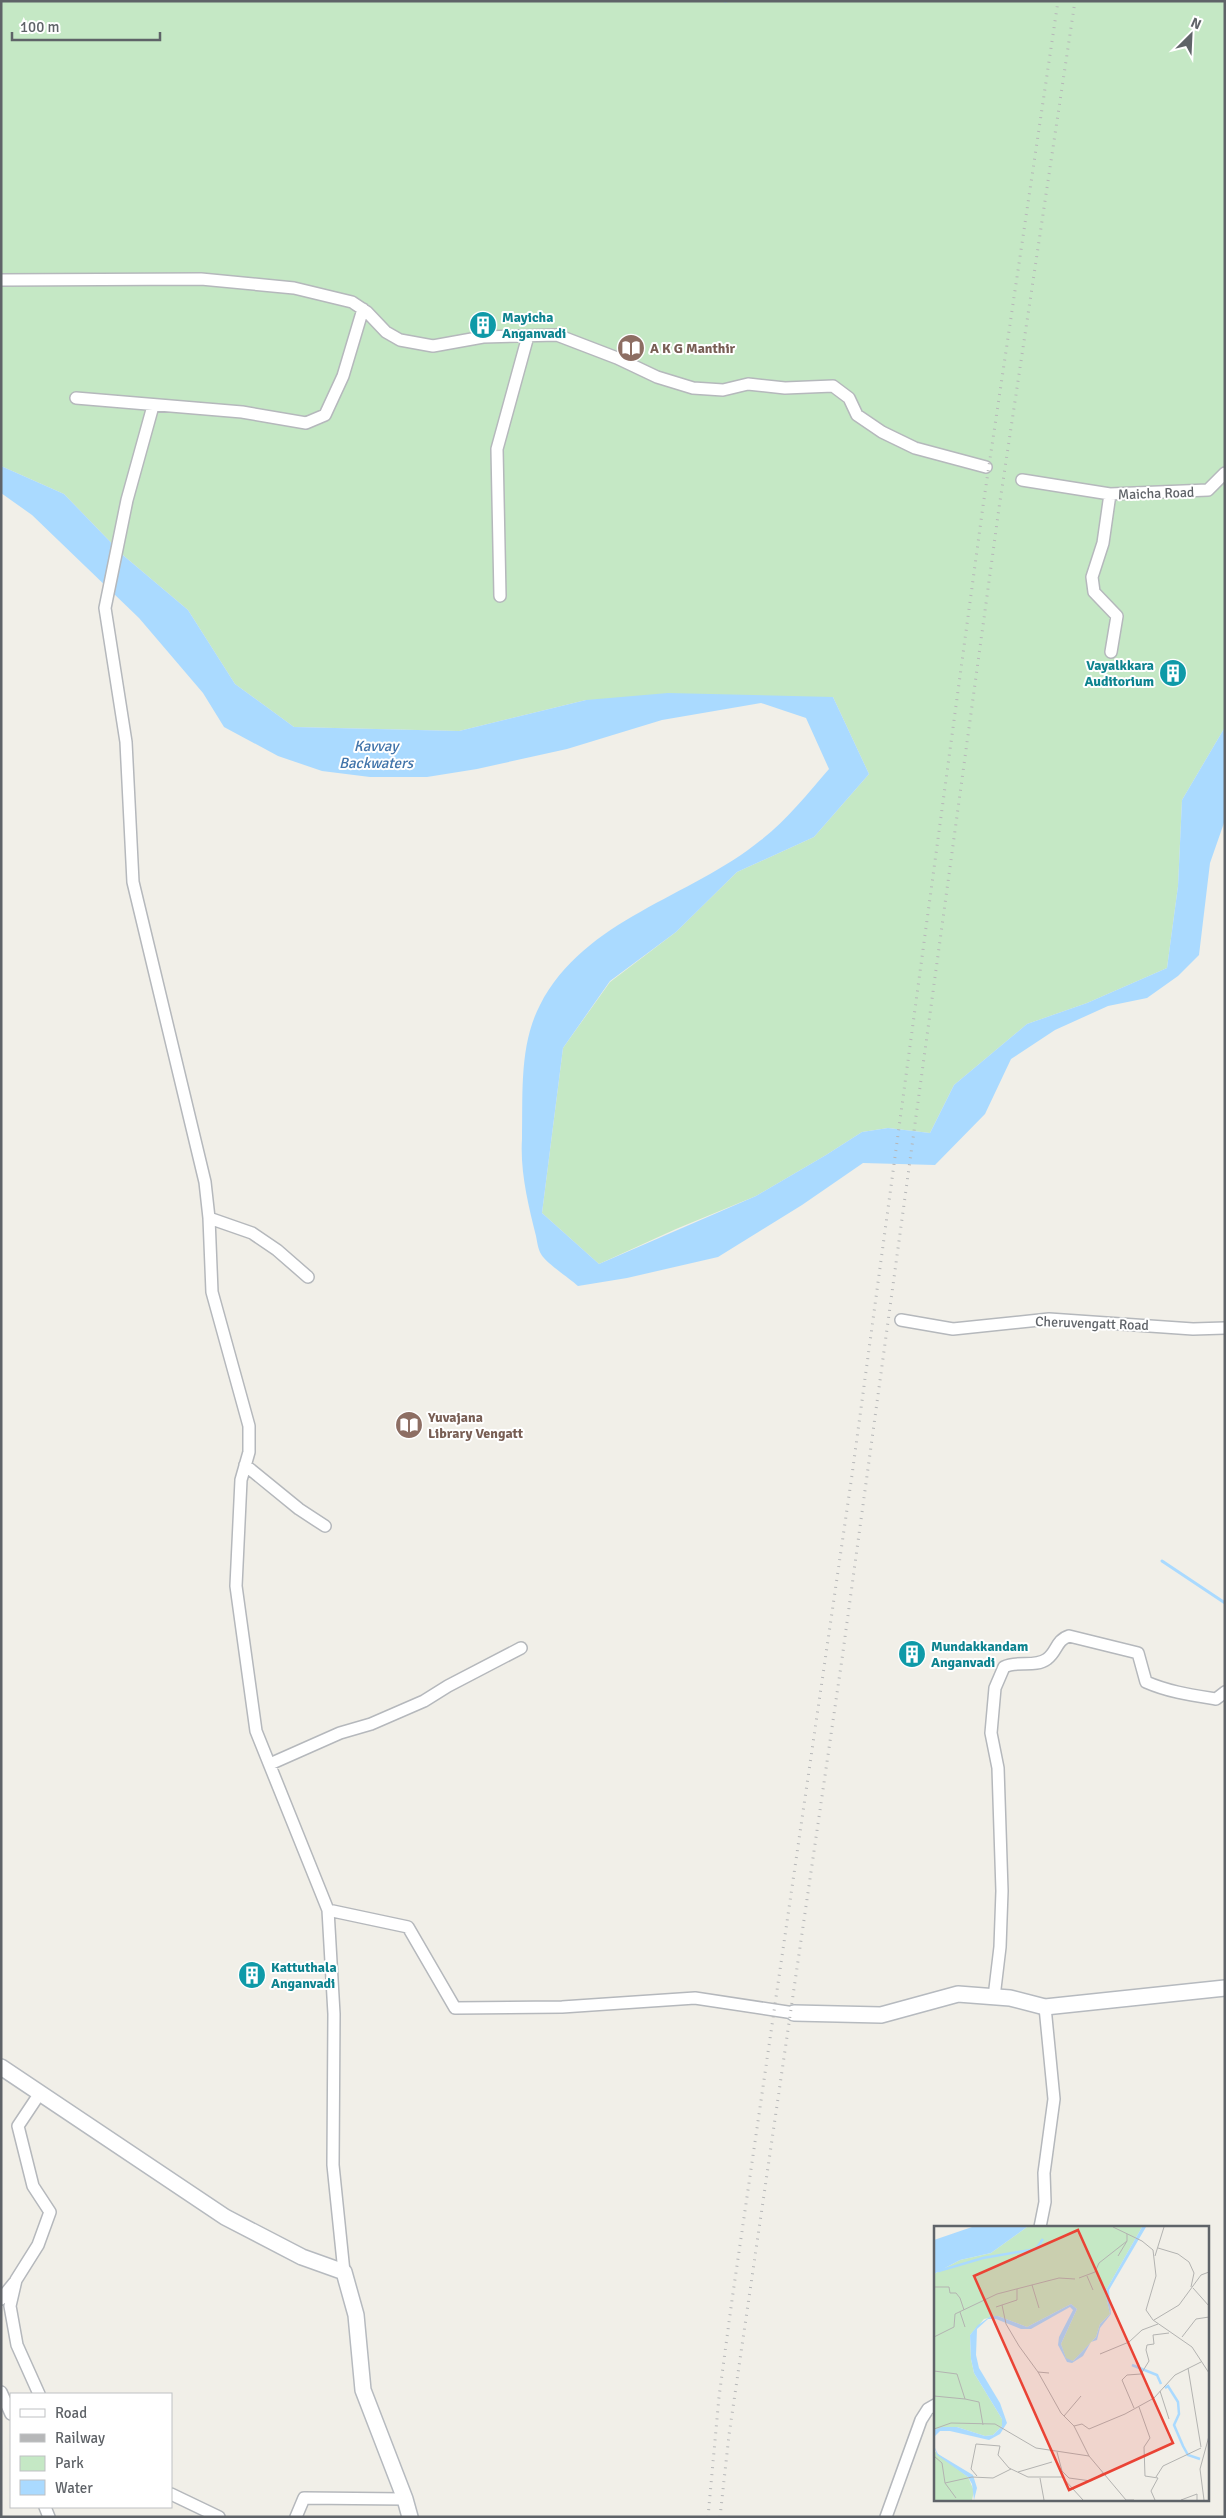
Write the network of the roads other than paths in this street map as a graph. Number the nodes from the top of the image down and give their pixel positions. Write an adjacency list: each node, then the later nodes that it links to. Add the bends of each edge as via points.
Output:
1 (1, 280): 2 (street, via 201,279 294,288 352,302)
2 (363, 309): 3 (street, via 386,332 400,340 433,346 483,337); 5 (street, via 343,376 325,415 313,421 306,423 242,412)
3 (528, 336): 6 (street, via 556,335 657,377 693,388 723,390 748,384 785,388 833,386 849,398 858,415 882,432 915,448); 10 (street, via 498,449)
4 (76, 398): 5 (street, via 142,402)
5 (153, 406): 12 (street, via 127,500 105,608 126,742 133,882 205,1182)
6 (986, 466)
7 (1225, 473): 9 (street, Maicha Road, via 1208,490)
8 (1022, 480): 9 (street, Maicha Road)
9 (1110, 494): 11 (street, via 1103,543 1092,577 1094,592 1117,616)
10 (500, 596)
11 (1111, 652)
12 (209, 1218): 13 (street, via 252,1232); 16 (street, via 212,1292 248,1426 249,1452)
13 (308, 1278)
14 (901, 1320): 15 (street, Cheruvengatt Road, via 953,1329 1049,1319 1193,1329)
15 (1225, 1328)
16 (245, 1465): 17 (street); 20 (street, via 241,1480 236,1586 256,1731)
17 (325, 1526)
18 (521, 1648): 20 (street, via 424,1701)
19 (1225, 1692): 23 (street, via 1216,1698 1162,1689 1146,1682 1138,1653 1069,1636 1061,1638 1048,1658 1039,1663 1004,1667 995,1688 990,1733 998,1768 1002,1891)
20 (270, 1764): 21 (street)
21 (328, 1910): 25 (street, via 408,1927 456,2008 562,2007 695,1998); 29 (street, via 334,2014 334,2165)
22 (1225, 1988): 24 (street)
23 (994, 1997): 24 (street); 25 (street, via 958,1994 881,2015)
24 (1045, 2007): 28 (street, via 1054,2099)
25 (794, 2013)
26 (1, 2067): 27 (street)
27 (40, 2093): 29 (street, via 225,2217 302,2257); 30 (street, via 18,2126 33,2186 50,2212 38,2245)
28 (1040, 2226)
29 (344, 2272): 37 (street, via 356,2315 363,2390)
30 (16, 2280): 31 (street); 33 (street, via 10,2306 17,2345)
31 (1, 2299)
32 (1, 2392): 35 (street)
33 (39, 2393)
34 (934, 2405): 41 (street, via 920,2420)
35 (10, 2412)
36 (172, 2494): 38 (street)
37 (405, 2499): 39 (street, via 304,2498); 40 (street)
38 (219, 2517)
39 (296, 2517)
40 (410, 2517)
41 (886, 2517)

